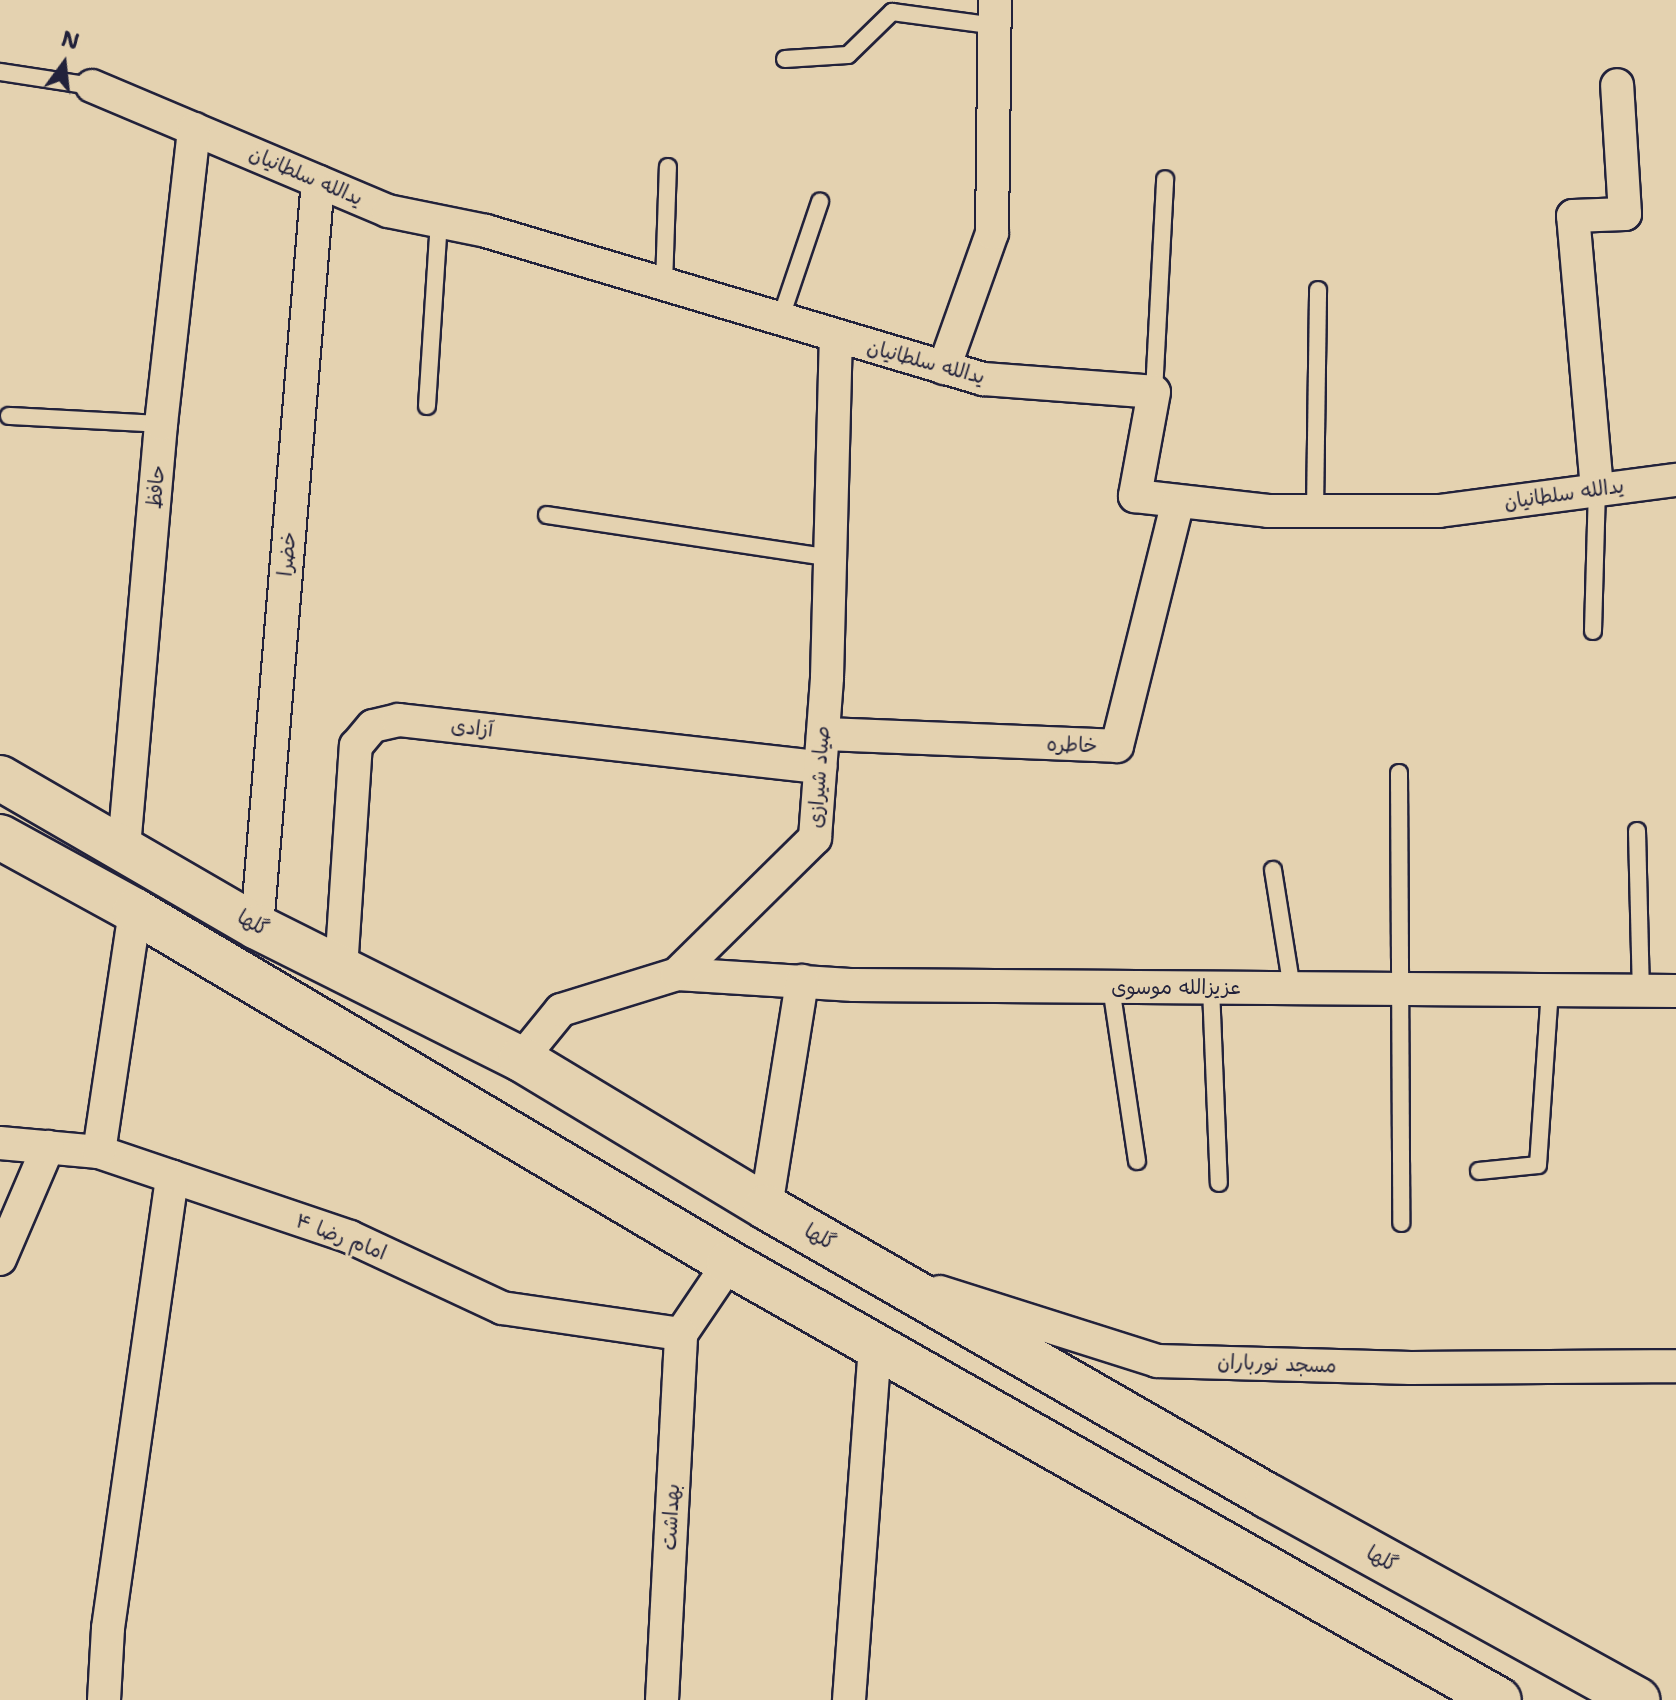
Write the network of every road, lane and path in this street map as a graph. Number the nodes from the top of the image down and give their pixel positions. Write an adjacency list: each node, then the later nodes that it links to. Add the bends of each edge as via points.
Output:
1 (995, 13): 2 (lane, via 892,12 848,55); 16 (street, via 992,233)
2 (785, 59)
3 (0, 72): 5 (lane)
4 (1617, 85): 22 (street, via 1625,214 1573,216)
5 (92, 86): 6 (street, یدالله سلطانیان)
6 (194, 129): 9 (street, یدالله سلطانیان); 20 (street, حافظ)
7 (668, 167): 12 (lane)
8 (1165, 179): 17 (lane)
9 (318, 181): 11 (street, یدالله سلطانیان, via 388,211); 37 (street, خضرا)
10 (820, 202): 14 (lane)
11 (439, 221): 12 (street, یدالله سلطانیان); 18 (lane)
12 (664, 285): 14 (street, یدالله سلطانیان)
13 (1318, 290): 24 (lane)
14 (780, 320): 15 (street, یدالله سلطانیان)
15 (836, 337): 16 (street, یدالله سلطانیان); 26 (street, صیاد شیرازی)
16 (944, 368): 17 (street, یدالله سلطانیان, via 983,379)
17 (1154, 392): 23 (street, یدالله سلطانیان, via 1135,496)
18 (427, 406)
19 (9, 416): 20 (lane)
20 (161, 424): 34 (street, حافظ)
21 (1676, 480): 22 (street, یدالله سلطانیان)
22 (1597, 489): 24 (street, یدالله سلطانیان, via 1439,511); 27 (lane)
23 (1178, 501): 24 (street, یدالله سلطانیان, via 1268,511); 28 (street, خاطره, via 1117,746)
24 (1315, 510)
25 (547, 515): 26 (lane)
26 (830, 558): 28 (street, صیاد شیرازی)
27 (1593, 631)
28 (823, 734): 29 (street, صیاد شیرازی)
29 (820, 767): 38 (street, آزادی, via 398,720 373,726 356,746); 39 (street, صیاد شیرازی, via 815,838)
30 (1399, 773): 44 (lane)
31 (0, 778): 34 (main road, گلها)
32 (1637, 831): 46 (lane)
33 (0, 837): 36 (main road)
34 (124, 847): 37 (main road, گلها)
35 (1273, 870): 43 (lane)
36 (135, 911): 51 (street); 59 (main road)
37 (257, 927): 38 (main road, گلها)
38 (341, 969): 48 (main road, گلها)
39 (677, 974): 40 (street, عزیزالله موسوی); 48 (street, صیاد شیرازی, via 561,1010)
40 (802, 981): 41 (street, عزیزالله موسوی); 56 (street)
41 (1111, 987): 42 (street, عزیزالله موسوی); 52 (lane)
42 (1211, 988): 43 (street, عزیزالله موسوی); 55 (lane)
43 (1292, 988): 44 (street, عزیزالله موسوی)
44 (1398, 989): 45 (street, عزیزالله موسوی); 57 (lane)
45 (1550, 990): 46 (street, عزیزالله موسوی); 53 (lane, via 1538,1165)
46 (1641, 990): 47 (street, عزیزالله موسوی)
47 (1676, 991)
48 (521, 1059): 56 (main road, گلها)
49 (0, 1143): 50 (street, امام رضا ۴)
50 (48, 1147): 51 (street, امام رضا ۴); 58 (street)
51 (99, 1152): 54 (street, امام رضا ۴)
52 (1137, 1161)
53 (1479, 1171)
54 (172, 1177): 61 (street, امام رضا ۴, via 350,1237 502,1308); 65 (street, via 108,1628)
55 (1219, 1183)
56 (766, 1207): 59 (main road); 60 (main road, گلها)
57 (1401, 1223)
58 (0, 1259)
59 (729, 1263): 61 (street); 62 (main road)
60 (891, 1277): 63 (street, مسجد نورباران, via 1157,1361 1411,1368); 68 (main road, گلها, via 1268,1496)
61 (681, 1334): 66 (street, بهداشت)
62 (875, 1346): 64 (main road); 67 (street)
63 (1676, 1366)
64 (1477, 1694)
65 (104, 1700)
66 (662, 1700)
67 (849, 1700)
68 (1637, 1700)

